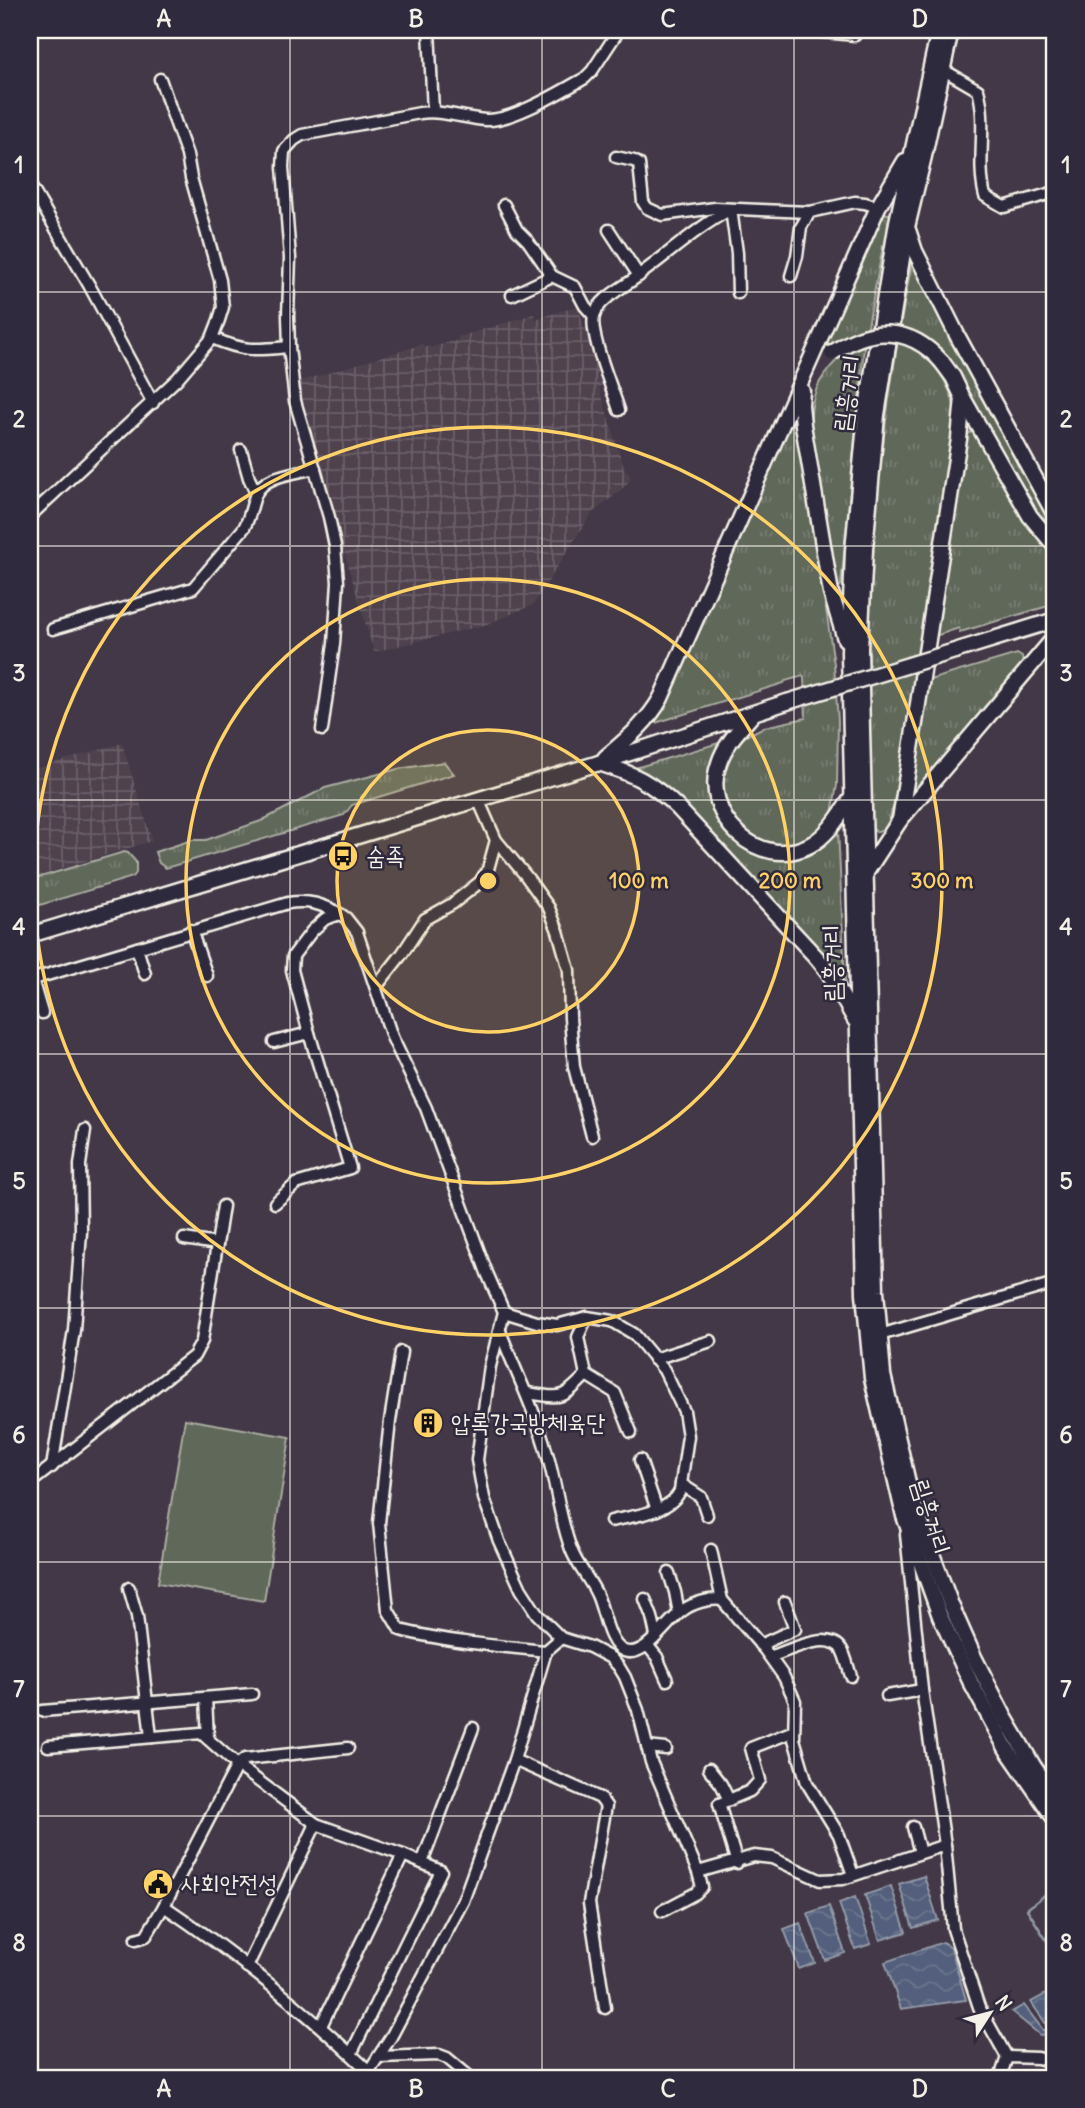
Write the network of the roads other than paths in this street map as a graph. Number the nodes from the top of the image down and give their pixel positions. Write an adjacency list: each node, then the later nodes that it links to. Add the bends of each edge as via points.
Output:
1 (429, 30): 9 (street)
2 (619, 30): 9 (street, via 585,78 520,111 487,120)
3 (803, 30): 4 (street, via 855,35)
4 (857, 30)
5 (895, 30): 6 (street)
6 (942, 32): 7 (main road, 림흥거리); 10 (main road, 림흥거리)
7 (942, 69): 13 (street, via 978,89 983,105 981,179 985,196 1004,207); 18 (main road, 림흥거리)
8 (160, 79): 26 (street, via 187,155 220,280 223,307)
9 (433, 111): 27 (street, via 302,135 284,151)
10 (912, 150): 15 (main road); 41 (main road, 림흥거리, via 866,413)
11 (616, 157): 16 (street, via 639,164 643,202 654,213)
12 (30, 185): 30 (street)
13 (1055, 192)
14 (504, 205): 20 (street)
15 (878, 207): 17 (street, via 855,202); 28 (main road)
16 (731, 209): 17 (street); 21 (street, via 688,235); 23 (street)
17 (810, 212): 22 (street, via 801,227)
18 (906, 227): 35 (main road, via 958,337); 49 (main road, 림흥거리, via 877,415 865,549 860,649)
19 (609, 230): 21 (street)
20 (552, 276): 24 (street); 25 (street, via 575,287)
21 (639, 276): 25 (street, via 603,302)
22 (791, 276)
23 (738, 293)
24 (512, 295)
25 (594, 316): 31 (street, via 596,341)
26 (212, 338): 27 (street, via 251,351); 30 (street)
27 (289, 347): 33 (street, via 295,401)
28 (802, 382): 29 (main road, bridge, via 832,353 860,336 885,333 908,337 932,351); 41 (main road, via 801,405 831,593); 44 (main road, via 661,698 639,729)
29 (963, 398): 37 (main road, via 1030,516); 47 (main road)
30 (153, 403): 36 (street)
31 (619, 410)
32 (242, 450): 34 (street)
33 (315, 468): 34 (street, via 269,480); 43 (street, via 335,547 338,582)
34 (256, 493): 39 (street, via 250,518 193,588)
35 (1055, 514)
36 (30, 516)
37 (1055, 546)
38 (1055, 620): 42 (main road, bridge)
39 (53, 629)
40 (1055, 637): 47 (main road)
41 (849, 652): 45 (main road, 림흥거리)
42 (753, 714): 44 (main road); 45 (main road, via 725,750 715,782 717,802 737,834 766,851 796,850 823,835)
43 (322, 730)
44 (599, 763): 46 (main road); 59 (main road, via 638,777 678,808 817,958)
45 (852, 796): 59 (main road, 림흥거리)
46 (478, 799): 48 (street); 52 (main road)
47 (900, 820): 49 (main road)
48 (496, 840): 57 (street, via 480,882 425,919); 63 (street, via 549,908 558,931 569,970 574,1067)
49 (865, 874): 72 (main road, 림흥거리)
50 (340, 914): 51 (street, via 305,901); 57 (street, via 357,932); 60 (street, via 325,919 293,956 292,970)
51 (191, 930): 53 (street); 55 (street)
52 (30, 936)
53 (137, 948): 54 (street); 56 (street)
54 (145, 974)
55 (207, 975)
56 (31, 979): 58 (street)
57 (376, 987): 69 (street, via 392,1037 426,1108)
58 (42, 1013)
59 (856, 1022): 85 (main road, 림흥거리, via 864,1294 871,1366)
60 (309, 1033): 61 (street); 64 (street, via 350,1168 296,1184)
61 (274, 1042)
62 (85, 1130): 80 (street, via 74,1330)
63 (592, 1136)
64 (275, 1203)
65 (223, 1206): 67 (street)
66 (184, 1239): 67 (street)
67 (217, 1244): 80 (street, via 202,1341 194,1356)
68 (1055, 1283): 72 (street)
69 (505, 1312): 70 (street, via 556,1325); 71 (street)
70 (587, 1317): 75 (street, via 612,1321 634,1334); 76 (street, via 578,1337)
71 (499, 1331): 77 (street); 95 (street, via 477,1460 484,1498 521,1590)
72 (880, 1335): 119 (main road, 림흥거리, via 883,1375 912,1500 951,1605 1004,1716)
73 (711, 1341): 75 (street)
74 (401, 1352): 98 (street, via 379,1523 388,1610 400,1630 421,1636)
75 (654, 1359): 82 (street, via 684,1411 688,1436)
76 (586, 1375): 77 (street, via 558,1398); 78 (street, via 615,1393)
77 (527, 1393): 97 (street, via 547,1450 571,1548 596,1593 612,1642 624,1651 638,1652)
78 (631, 1432)
79 (640, 1460): 83 (street)
80 (52, 1467): 81 (street)
81 (30, 1483)
82 (681, 1484): 83 (street, via 677,1498); 84 (street, via 701,1497)
83 (657, 1510): 86 (street)
84 (707, 1515)
85 (904, 1516): 102 (street); 121 (main road, 림흥거리, via 940,1616 971,1683 1006,1748)
86 (611, 1521)
87 (711, 1550): 91 (street)
88 (669, 1573): 93 (street)
89 (130, 1588): 106 (street)
90 (645, 1599): 94 (street)
91 (722, 1600): 93 (street, via 713,1599); 96 (street)
92 (785, 1602): 96 (street, via 794,1629)
93 (679, 1613): 94 (street)
94 (656, 1635): 97 (street)
95 (561, 1638): 98 (street); 113 (street, via 590,1647 620,1667)
96 (760, 1645): 99 (street)
97 (648, 1646): 101 (street)
98 (546, 1651): 116 (street)
99 (770, 1657): 100 (street, via 819,1640 834,1642 842,1649); 109 (street, via 795,1701)
100 (851, 1676)
101 (667, 1680)
102 (922, 1690): 104 (street); 124 (street)
103 (252, 1694): 105 (street)
104 (887, 1696)
105 (206, 1698): 106 (street); 111 (street)
106 (147, 1703): 107 (street); 110 (street)
107 (42, 1712)
108 (473, 1728): 127 (street)
109 (794, 1731): 120 (street, via 751,1748 760,1780 750,1791); 130 (street, via 807,1783 839,1835)
110 (150, 1737): 111 (street, via 201,1733); 112 (street)
111 (208, 1739): 117 (street)
112 (48, 1746)
113 (647, 1747): 115 (street); 129 (street)
114 (348, 1748): 117 (street, via 245,1759)
115 (667, 1749)
116 (514, 1760): 135 (street, via 600,1798 606,1806 589,1903); 138 (street, via 463,1901)
117 (237, 1765): 122 (street); 131 (street)
118 (709, 1769): 120 (street)
119 (1055, 1797)
120 (729, 1800): 128 (street, via 719,1804)
121 (1055, 1819)
122 (316, 1824): 126 (street); 134 (street)
123 (913, 1827): 125 (street)
124 (945, 1844): 125 (street); 139 (street, via 953,1928 979,2007)
125 (920, 1853): 130 (street)
126 (404, 1855): 127 (street); 136 (street)
127 (422, 1863): 137 (street, via 441,1871)
128 (737, 1863): 129 (street); 130 (street, via 754,1856 772,1858 820,1880)
129 (698, 1872): 132 (street, via 702,1887)
130 (853, 1875)
131 (164, 1906): 133 (street, via 146,1936); 134 (street)
132 (662, 1910)
133 (136, 1939)
134 (247, 1967): 136 (street)
135 (605, 2008)
136 (321, 2026): 137 (street)
137 (351, 2054): 141 (street)
138 (378, 2057): 141 (street); 143 (street, via 439,2055)
139 (1007, 2057): 140 (street); 144 (street)
140 (1055, 2063)
141 (369, 2071): 142 (street)
142 (359, 2078)
143 (471, 2078)
144 (1000, 2078)

